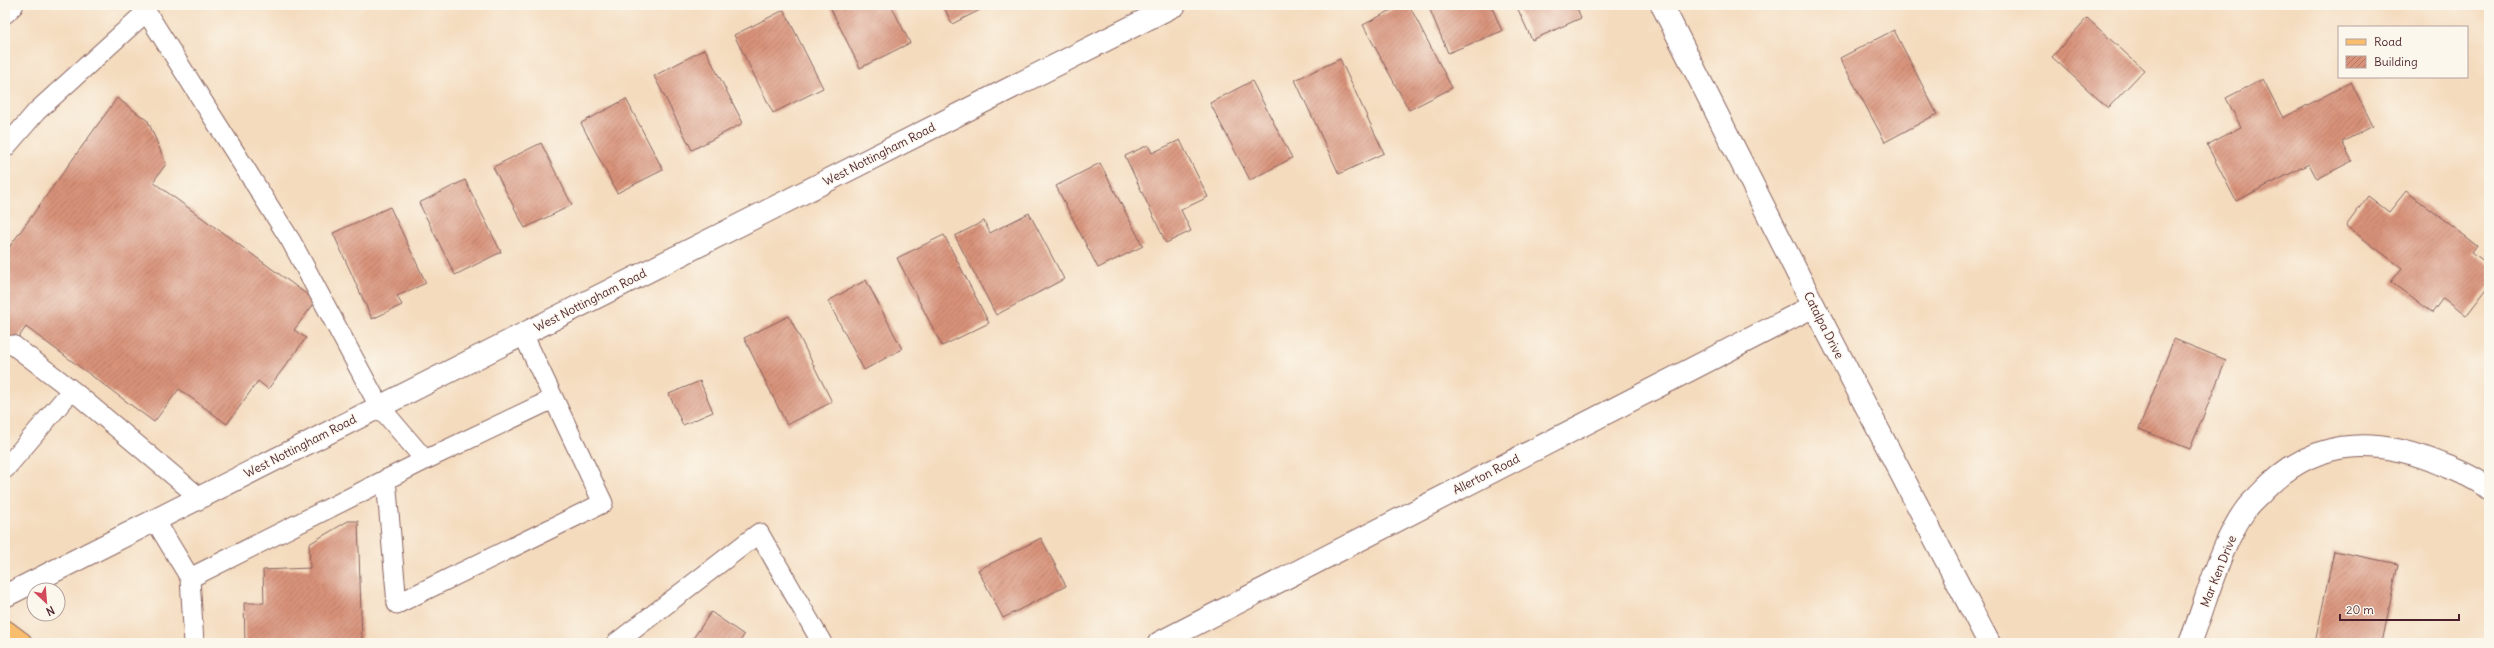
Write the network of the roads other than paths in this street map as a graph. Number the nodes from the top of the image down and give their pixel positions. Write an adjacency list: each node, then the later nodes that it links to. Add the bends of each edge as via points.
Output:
1 (12, 5): 5 (street)
2 (1175, 5): 8 (street, West Nottingham Road)
3 (1662, 5): 7 (street, Catalpa Drive)
4 (144, 9): 6 (lane, via 37,111); 12 (lane, via 291,241)
5 (5, 12)
6 (5, 148)
7 (1814, 306): 26 (street, Allerton Road); 27 (street, Catalpa Drive)
8 (523, 334): 11 (lane); 12 (street, West Nottingham Road)
9 (13, 345): 10 (lane)
10 (72, 390): 14 (lane); 17 (lane)
11 (553, 399): 13 (lane); 15 (lane, via 603,504 398,604)
12 (379, 406): 13 (lane); 17 (street, West Nottingham Road)
13 (425, 460): 15 (lane)
14 (5, 469)
15 (386, 479): 19 (lane)
16 (2489, 489): 28 (street, Mar Ken Drive, via 2448,466 2388,447 2370,445 2336,448 2312,456 2275,480 2246,509 2222,554)
17 (199, 496): 18 (street, West Nottingham Road)
18 (154, 520): 19 (lane); 20 (street, West Nottingham Road)
19 (190, 578): 23 (lane)
20 (5, 596)
21 (5, 631): 22 (main road)
22 (21, 643)
23 (194, 643)
24 (616, 643): 25 (lane, via 759,533)
25 (822, 643)
26 (1159, 643)
27 (1989, 643)
28 (2190, 643)

